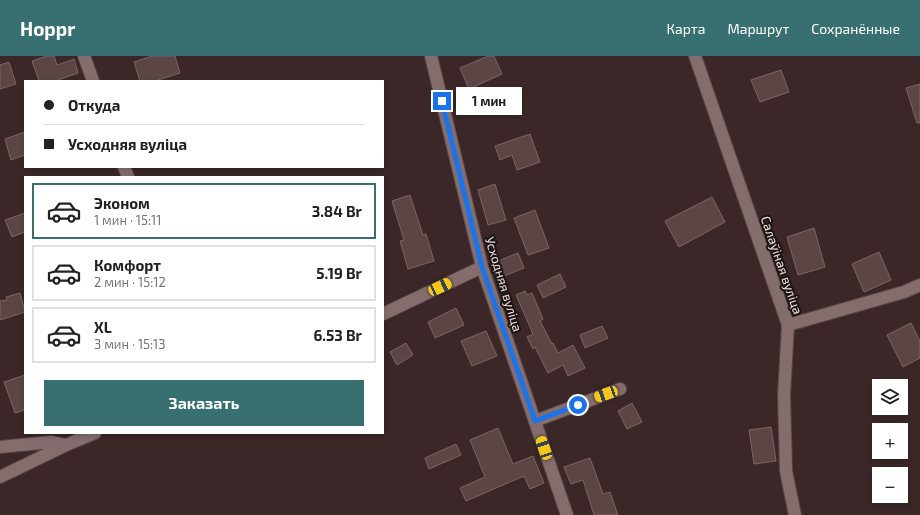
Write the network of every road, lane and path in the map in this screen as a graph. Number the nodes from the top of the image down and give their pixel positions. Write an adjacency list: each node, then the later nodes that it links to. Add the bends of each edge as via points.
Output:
1 (84, 56): 4 (street)
2 (431, 56): 5 (street, Усходняя вуліца)
3 (696, 56): 8 (street, Салаўіная вуліца)
4 (93, 80)
5 (482, 267): 7 (street); 10 (street, Усходняя вуліца)
6 (920, 285): 8 (street, via 904,292)
7 (384, 314)
8 (788, 325): 16 (street, Салаўіная вуліца, via 784,394 786,471)
9 (620, 389): 10 (street)
10 (535, 421): 15 (street, Усходняя вуліца)
11 (93, 434): 12 (street)
12 (66, 445): 13 (street, via 51,442); 14 (street)
13 (0, 447)
14 (0, 478)
15 (567, 515)
16 (795, 515)

